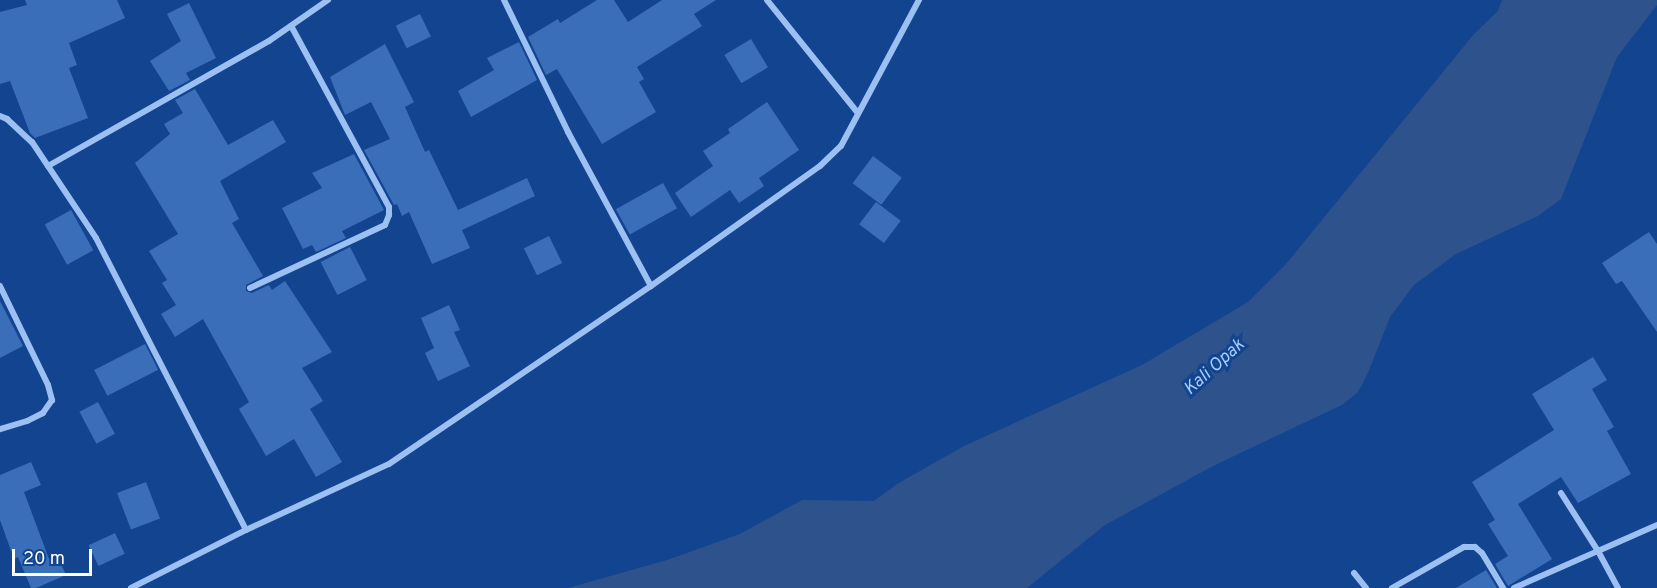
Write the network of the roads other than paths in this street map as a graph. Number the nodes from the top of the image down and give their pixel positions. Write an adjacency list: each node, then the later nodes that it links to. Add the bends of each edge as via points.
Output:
1 (328, 0): 5 (street)
2 (504, 0): 10 (street, via 568,132)
3 (767, 0): 6 (street)
4 (919, 0): 6 (street)
5 (291, 26): 8 (street); 11 (street, via 389,207 389,215 384,225)
6 (858, 113): 10 (street, via 841,146 820,166)
7 (0, 116): 8 (street, via 32,142)
8 (48, 166): 15 (street, via 96,238)
9 (0, 286): 12 (street, via 52,400 43,413)
10 (651, 286): 15 (street, via 389,464)
11 (250, 288)
12 (0, 429)
13 (1561, 493): 16 (street)
14 (1657, 525): 16 (street)
15 (246, 530): 18 (street)
16 (1598, 551): 22 (street); 23 (street)
17 (1354, 573): 19 (street)
18 (131, 588)
19 (1366, 588)
20 (1392, 588): 21 (street, via 1464,547 1475,547)
21 (1503, 588)
22 (1514, 588)
23 (1618, 588)

